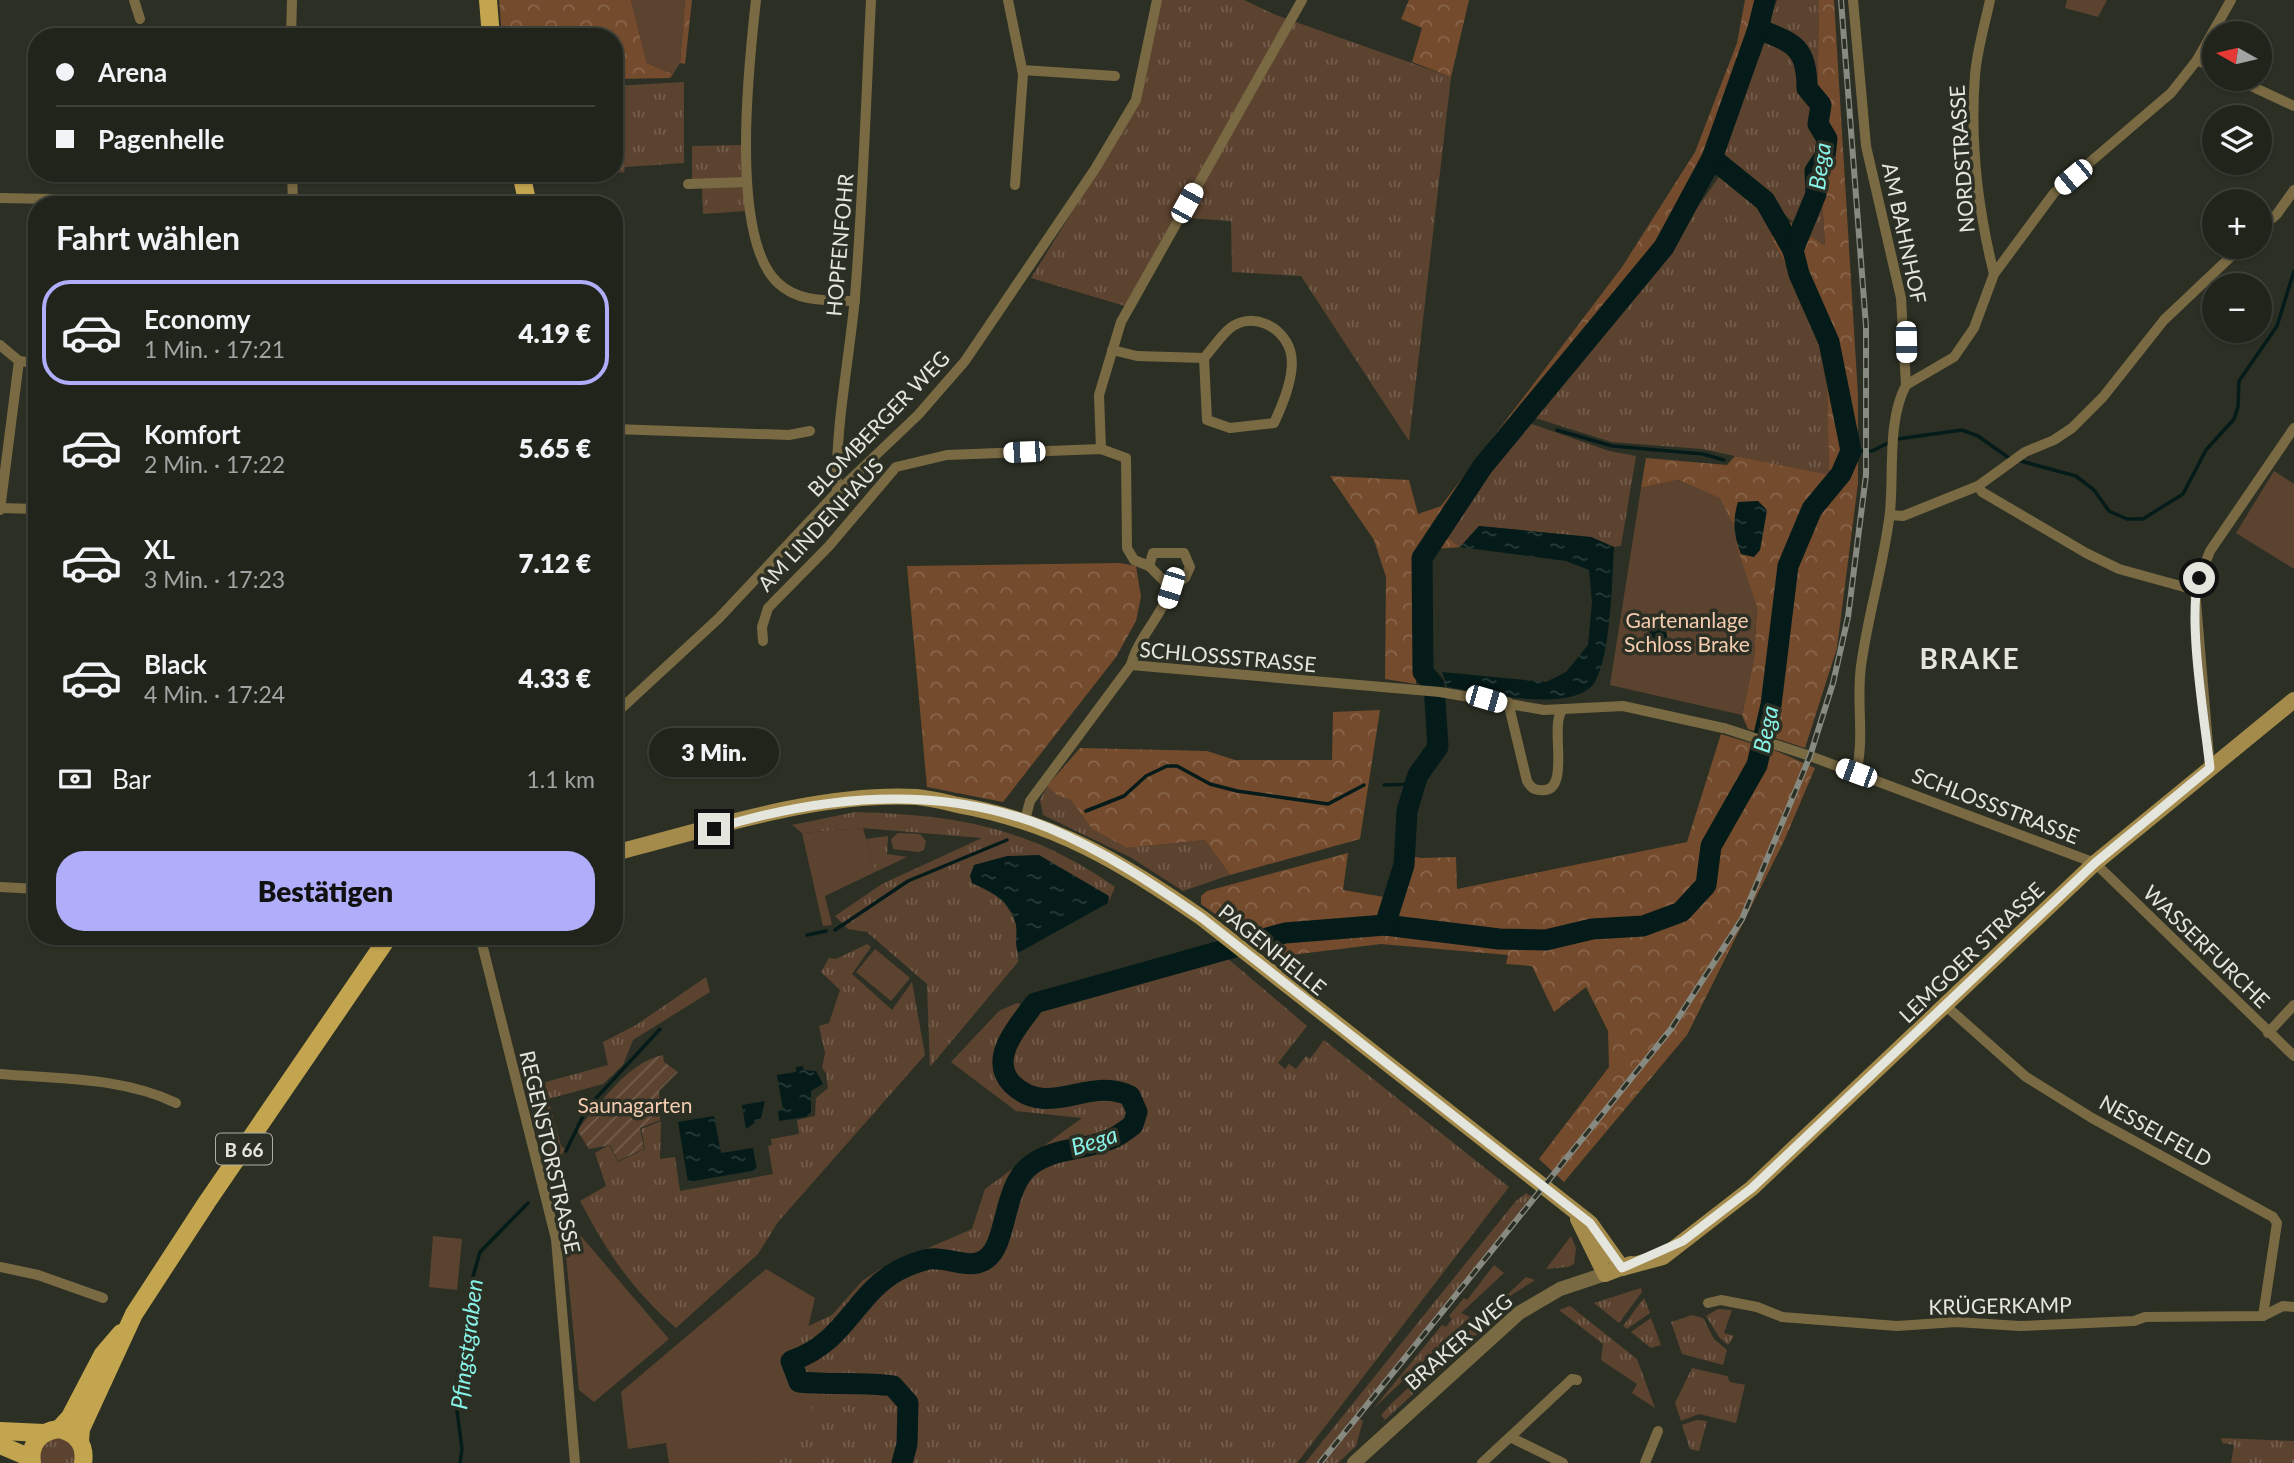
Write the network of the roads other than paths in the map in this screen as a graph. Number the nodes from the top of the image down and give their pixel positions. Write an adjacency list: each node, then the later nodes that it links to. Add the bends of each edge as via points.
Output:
1 (134, 0): 12 (street)
2 (292, 0): 13 (street)
3 (488, 0): 14 (main road)
4 (756, 0): 21 (street, via 748,79)
5 (871, 0): 30 (street, HOPFENFOHR)
6 (1008, 0): 17 (street)
7 (1157, 0): 43 (street, BLOMBERGER WEG, via 1136,100 1051,237 941,391)
8 (1302, 0): 32 (street, via 1121,322)
9 (1853, 0): 36 (street, AM BAHNHOF, via 1866,146 1901,298)
10 (1990, 0): 29 (street, NORDSTRASSE, via 1975,72 1974,117 1983,229)
11 (2231, 0): 15 (street)
12 (140, 19)
13 (291, 28)
14 (490, 28)
15 (2197, 60): 16 (street); 29 (street, via 2172,93 2053,193)
16 (2202, 62)
17 (1022, 70): 18 (street); 23 (street)
18 (1115, 76)
19 (2262, 91): 20 (street)
20 (2294, 106)
21 (747, 182): 22 (street); 30 (street, via 754,234 778,283 806,299)
22 (688, 184)
23 (1015, 185)
24 (2294, 190): 27 (street)
25 (0, 198): 26 (street)
26 (28, 198)
27 (2272, 218)
28 (2228, 259): 42 (street, via 2164,320 2072,428 2025,452)
29 (1994, 274): 36 (street, via 1974,328 1954,357)
30 (855, 301): 43 (street, HOPFENFOHR, via 838,432)
31 (0, 345): 34 (street)
32 (1112, 350): 33 (street, via 1137,356); 41 (street, via 1099,395)
33 (1205, 358): 33 (street, via 1231,327 1255,320 1270,324 1290,350 1289,394 1274,422 1230,428 1207,420)
34 (19, 361): 35 (street); 44 (street)
35 (28, 362)
36 (1906, 385): 46 (street, AM BAHNHOF, via 1895,418)
37 (2294, 428): 40 (street)
38 (623, 429): 39 (street, via 789,435)
39 (810, 431)
40 (2290, 440): 49 (street, via 2210,551)
41 (1101, 449): 47 (street, via 1126,458 1127,548 1134,560); 50 (street, AM LINDENHAUS, via 947,455 896,467 768,608)
42 (1978, 486): 46 (street, via 1903,516); 49 (street, via 2119,569)
43 (837, 492): 54 (street, BLOMBERGER WEG, via 719,618)
44 (0, 509): 45 (street)
45 (28, 509)
46 (1890, 515): 57 (street, AM BAHNHOF, via 1861,668 1861,754)
47 (1149, 566): 48 (street); 48 (street, via 1153,553 1184,553 1190,567 1185,578)
48 (1171, 588): 51 (street)
49 (2195, 590): 56 (street)
50 (763, 641)
51 (1131, 665): 53 (street, SCHLOSSSTRASSE, via 1440,692); 58 (street, SCHLOSSSTRASSE, via 1030,800)
52 (2294, 700): 56 (main road, LEMGOER STRASSE)
53 (1508, 703): 55 (street, SCHLOSSSTRASSE); 55 (street, via 1527,780 1541,791 1558,779 1556,723)
54 (623, 707)
55 (1561, 712): 57 (street, SCHLOSSSTRASSE, via 1623,706 1723,728)
56 (2210, 768): 60 (main road, LEMGOER STRASSE)
57 (1856, 773): 60 (street, SCHLOSSSTRASSE)
58 (1025, 820): 59 (main road, PAGENHELLE, via 917,797 815,805); 71 (main road, PAGENHELLE, via 1103,855 1202,918)
59 (623, 851)
60 (2095, 863): 66 (main road, LEMGOER STRASSE); 67 (street, WASSERFURCHE)
61 (0, 887): 62 (street)
62 (28, 889)
63 (383, 945): 79 (main road, B 66)
64 (482, 945): 89 (street, REGENSTORSTRASSE, via 555,1239)
65 (2294, 1005): 67 (street)
66 (1946, 1006): 73 (main road, LEMGOER STRASSE, via 1752,1188 1662,1257); 78 (street, NESSELFELD, via 2026,1077 2273,1217 2277,1223)
67 (2268, 1033): 68 (street, WASSERFURCHE)
68 (2294, 1056)
69 (0, 1074): 70 (street, via 118,1085 151,1091)
70 (176, 1103)
71 (1575, 1214): 73 (main road, PAGENHELLE, via 1590,1223); 74 (main road, PAGENHELLE)
72 (0, 1268): 75 (street, via 38,1275)
73 (1622, 1268): 74 (main road, LEMGOER STRASSE)
74 (1605, 1274): 90 (street, BRAKER WEG, via 1560,1289 1519,1312)
75 (103, 1298)
76 (1708, 1303): 78 (street, KRÜGERKAMP, via 1731,1302 1782,1317 1897,1326)
77 (2294, 1307): 78 (street, KRÜGERKAMP, via 2283,1306)
78 (2263, 1316)
79 (130, 1322): 82 (main road, B 66, via 103,1354 70,1417); 85 (main road, B 66, via 81,1429)
80 (1577, 1380): 84 (street, via 1572,1379)
81 (0, 1431): 82 (main road)
82 (51, 1431): 85 (main road, via 67,1431); 87 (main road, via 34,1443)
83 (1658, 1431): 93 (street)
84 (1510, 1437): 91 (street); 92 (street)
85 (80, 1441): 88 (main road)
86 (0, 1445): 87 (main road)
87 (31, 1460)
88 (83, 1463)
89 (575, 1463)
90 (1354, 1463)
91 (1482, 1463)
92 (1563, 1463)
93 (1645, 1463)

